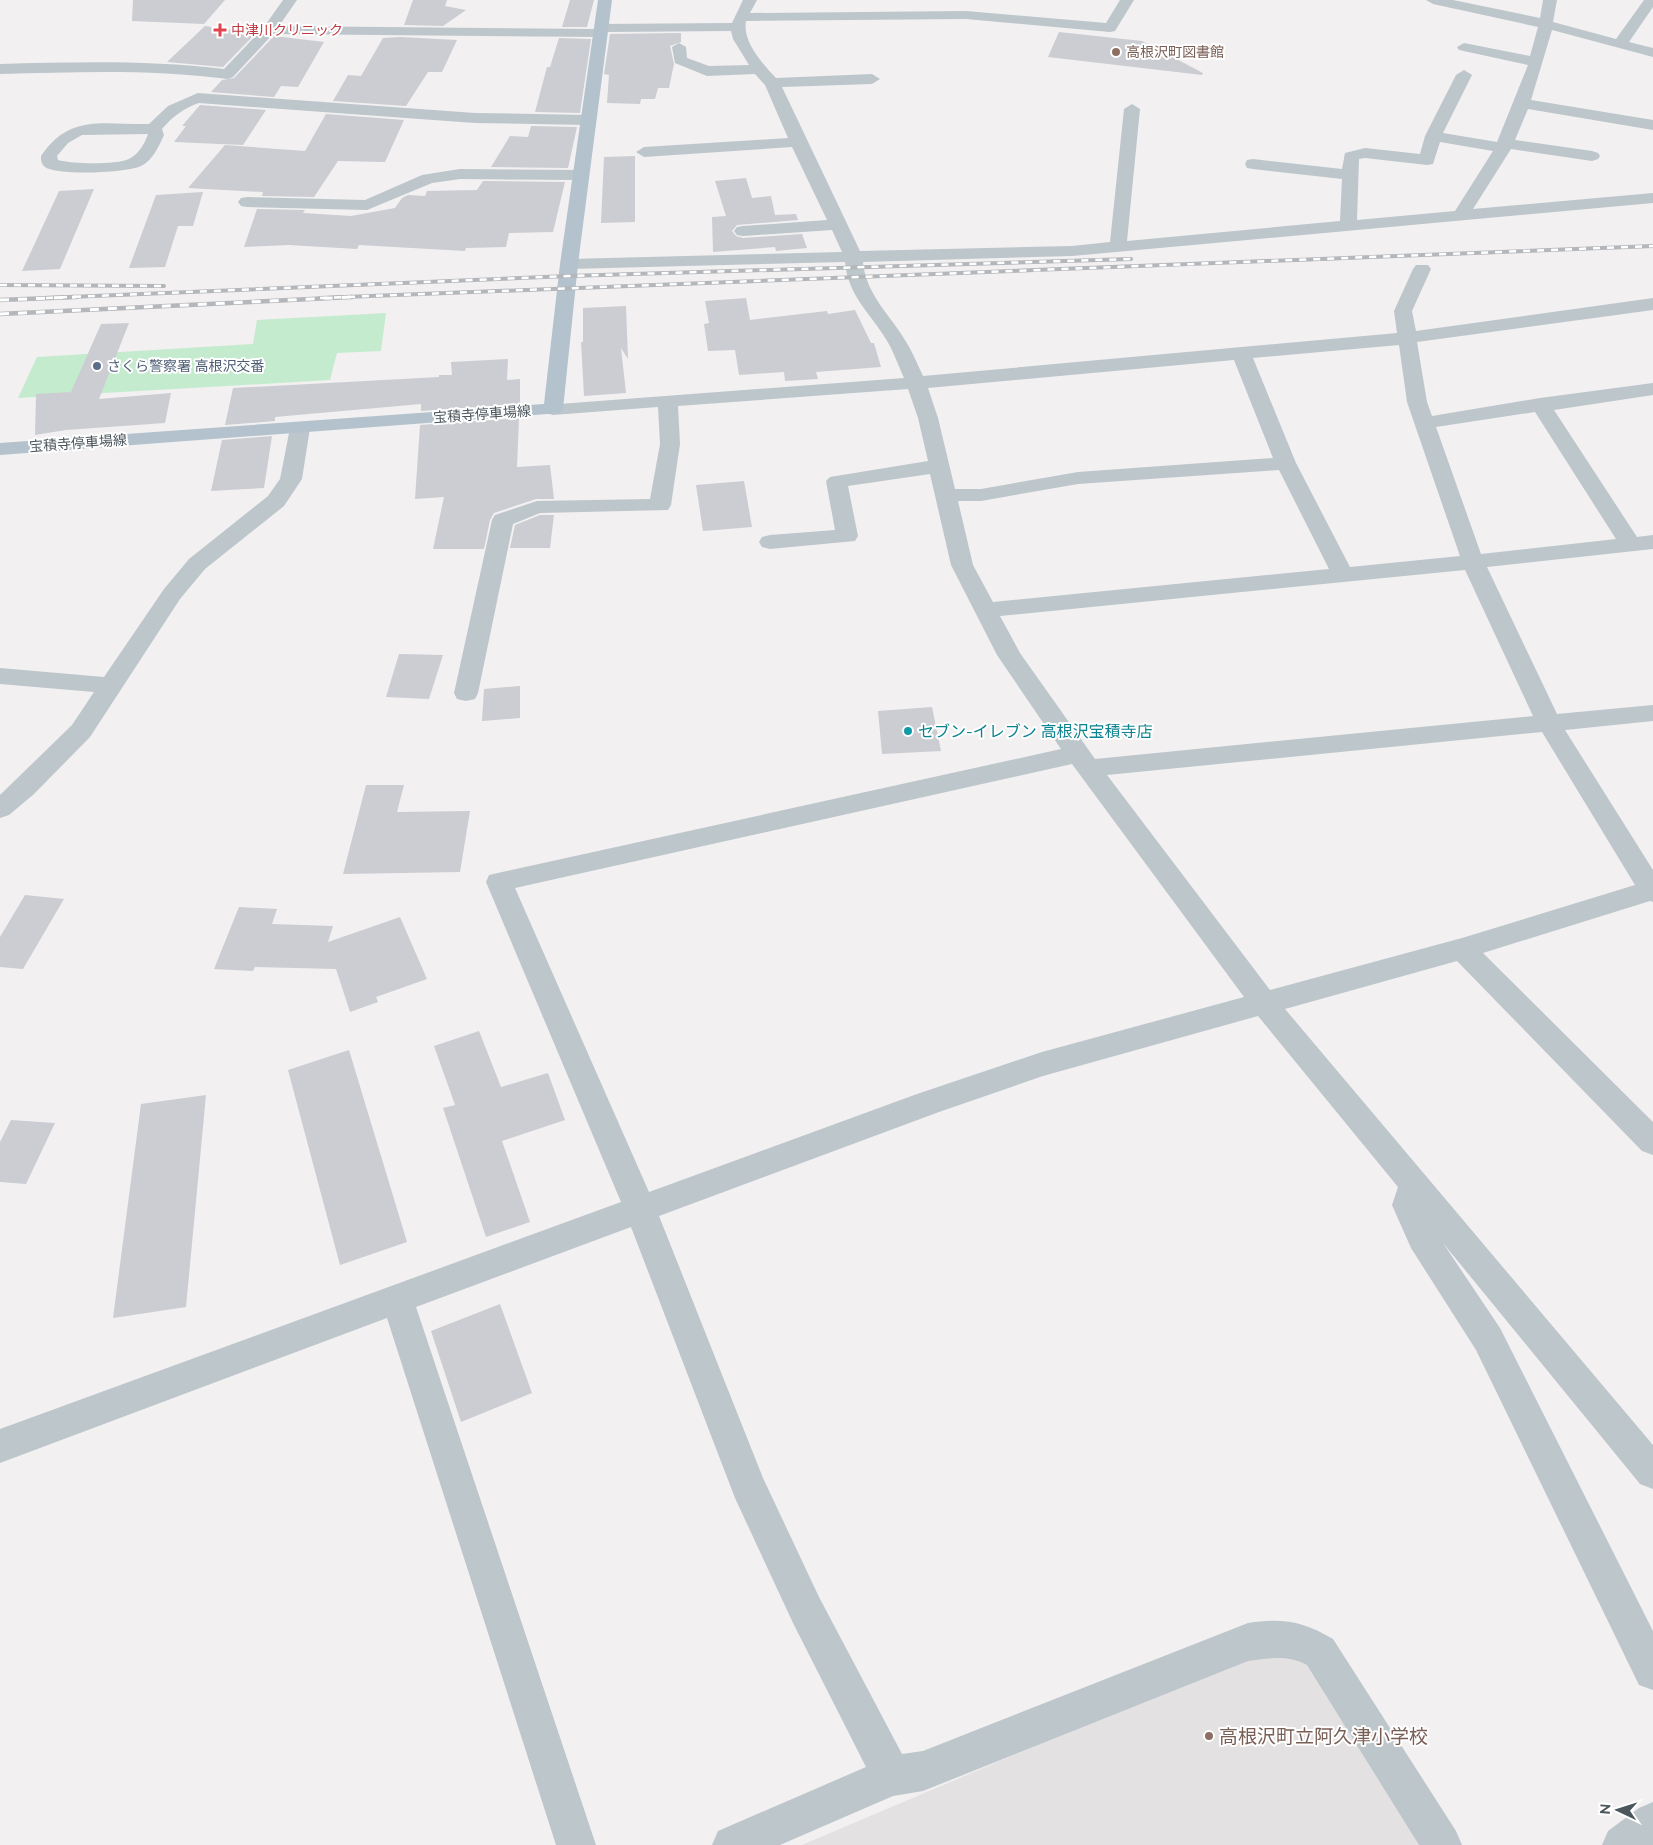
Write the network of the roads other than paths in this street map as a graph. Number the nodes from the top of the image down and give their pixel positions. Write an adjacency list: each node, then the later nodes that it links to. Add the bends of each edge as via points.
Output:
1 (290, 0): 10 (street)
2 (605, 0): 11 (main road, 宝積寺停車場線)
3 (750, 0): 8 (street)
4 (1127, 0): 8 (street, via 1110,28 966,15)
5 (1433, 0): 9 (street)
6 (1550, 0): 9 (street)
7 (1651, 0): 12 (street)
8 (739, 22): 11 (street); 18 (street, via 740,39)
9 (1546, 24): 12 (street); 16 (street)
10 (269, 30): 11 (street); 17 (street, via 228,74 114,66)
11 (601, 31): 24 (main road, 宝積寺停車場線)
12 (1620, 44): 15 (street)
13 (680, 46): 18 (street, via 680,60 707,71)
14 (1464, 47): 16 (street)
15 (1653, 53)
16 (1535, 62): 22 (street)
17 (0, 69)
18 (759, 70): 21 (street)
19 (1464, 75): 28 (street)
20 (872, 78): 21 (street)
21 (772, 83): 29 (street)
22 (1521, 103): 25 (street); 30 (street)
23 (1132, 109): 47 (street)
24 (588, 120): 27 (street, via 475,118 198,98 168,112); 39 (main road, 宝積寺停車場線)
25 (1653, 125)
26 (108, 129): 27 (street); 38 (street, via 116,134 116,139 102,162); 38 (street, via 69,133 49,156 50,163 59,166)
27 (154, 129): 38 (street, via 156,136 142,159 122,166)
28 (1433, 136): 30 (street); 32 (street)
29 (798, 142): 31 (street); 44 (street)
30 (1504, 145): 33 (street); 37 (street)
31 (644, 152)
32 (1428, 154): 34 (street); 40 (street, via 1427,160 1365,153 1352,156)
33 (1592, 156)
34 (1446, 157)
35 (1474, 162): 37 (street)
36 (1253, 164): 40 (street)
37 (1492, 165): 43 (street)
38 (88, 166)
39 (580, 175): 42 (street, via 460,174 428,180 367,205); 49 (main road, 宝積寺停車場線)
40 (1350, 175): 45 (street)
41 (1653, 198): 43 (street)
42 (246, 202)
43 (1460, 216): 45 (street)
44 (837, 224): 46 (street); 48 (street)
45 (1348, 226): 47 (street)
46 (743, 231)
47 (1118, 248): 48 (street)
48 (853, 256): 49 (street); 54 (street, via 855,278 899,345)
49 (569, 264): 58 (main road, 宝積寺停車場線)
50 (1422, 269): 52 (street, via 1403,311)
51 (1653, 304): 52 (street)
52 (1408, 338): 53 (street); 59 (street, via 1417,402)
53 (1241, 352): 54 (street); 62 (street)
54 (916, 383): 56 (street); 63 (street)
55 (1653, 389): 57 (street)
56 (668, 401): 58 (street); 73 (street, via 670,444 660,506 537,507 503,520)
57 (1540, 404): 59 (street); 67 (street)
58 (553, 409): 60 (main road, 宝積寺停車場線)
59 (1424, 423): 68 (street)
60 (300, 428): 61 (main road, 宝積寺停車場線); 72 (street, via 291,479 276,501 197,564 172,594)
61 (0, 449)
62 (1286, 463): 64 (street, via 1078,478 981,495); 69 (street)
63 (939, 466): 64 (street); 65 (street, via 837,481 847,536)
64 (946, 495): 70 (street, via 962,565)
65 (770, 542)
66 (1653, 542): 67 (street)
67 (1631, 545): 68 (street)
68 (1473, 562): 69 (street); 75 (street)
69 (1343, 575): 70 (street)
70 (986, 610): 76 (street, via 1009,655)
71 (0, 676): 72 (street)
72 (111, 686): 77 (street, via 80,731)
73 (466, 693)
74 (1653, 713): 75 (street)
75 (1548, 722): 76 (street); 78 (street)
76 (1083, 761): 80 (street); 83 (street, via 498,882)
77 (0, 809)
78 (1652, 891): 79 (street)
79 (1462, 949): 80 (street); 81 (street)
80 (1263, 1002): 82 (street); 83 (street, via 1042,1064)
81 (1653, 1142)
82 (1414, 1184): 86 (street); 87 (street, via 1408,1205 1422,1238 1488,1339)
83 (640, 1209): 84 (street); 88 (street, via 748,1486 806,1610)
84 (397, 1299): 85 (street); 90 (street)
85 (0, 1446)
86 (1653, 1472)
87 (1653, 1670)
88 (892, 1776): 91 (street); 92 (street, via 923,1771 1248,1642 1278,1638 1302,1640 1320,1652)
89 (1653, 1822): 93 (street)
90 (576, 1845)
91 (732, 1845)
92 (1442, 1845)
93 (1622, 1845)

